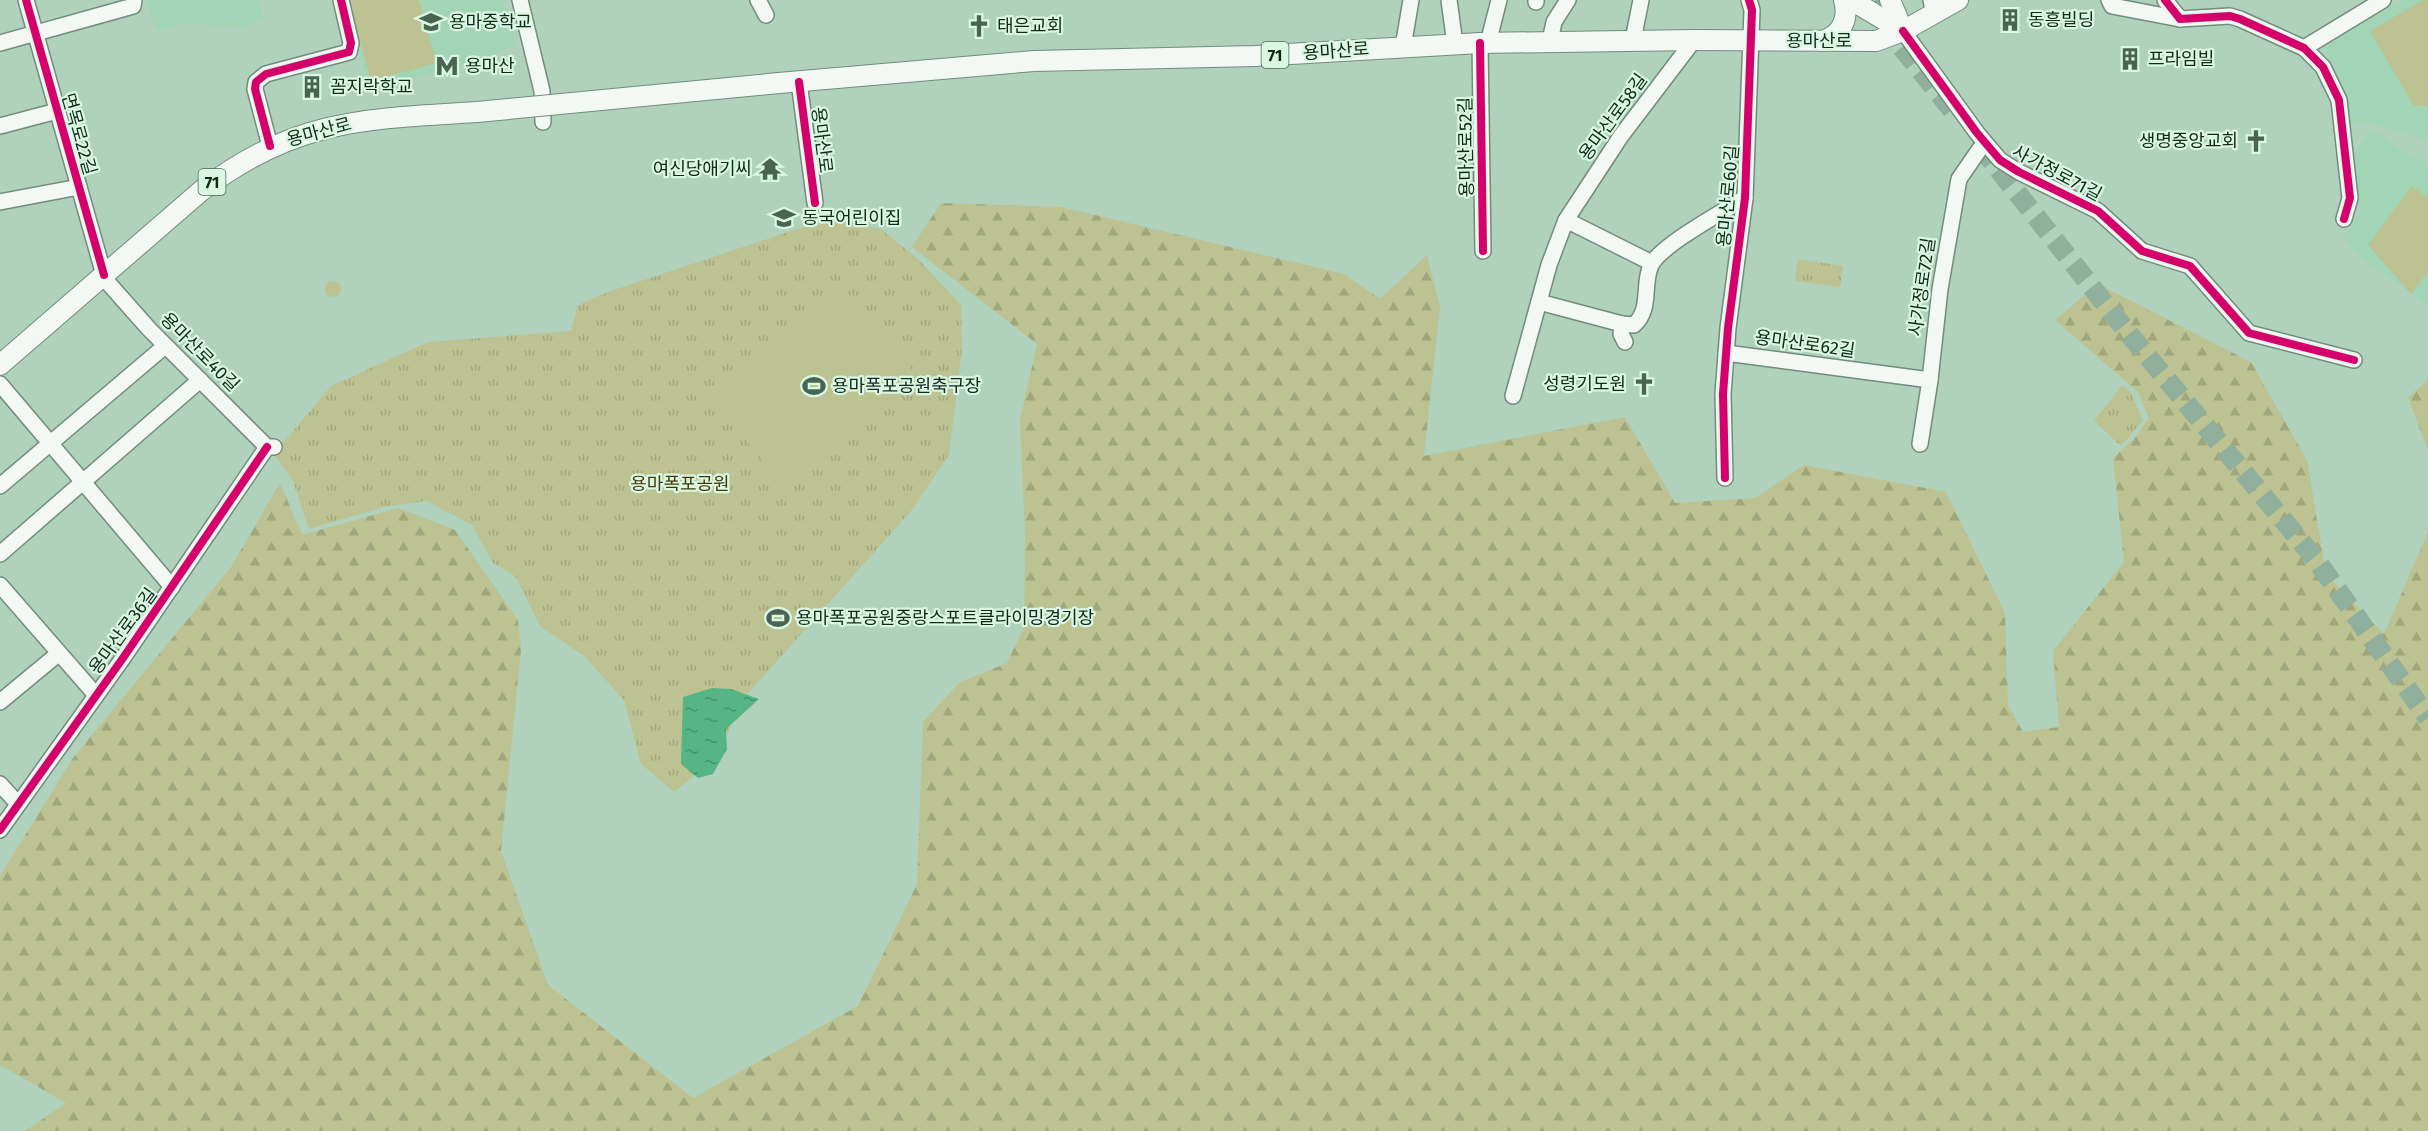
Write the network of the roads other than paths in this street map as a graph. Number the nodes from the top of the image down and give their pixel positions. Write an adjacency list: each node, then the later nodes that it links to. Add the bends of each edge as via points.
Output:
1 (26, 0): 24 (street, 면목로22길)
2 (341, 0): 40 (street, 용마산로, via 351,43 349,52 266,74 256,82)
3 (520, 0): 37 (street, via 542,91)
4 (758, 0): 21 (street)
5 (1411, 0): 33 (street)
6 (1449, 0): 32 (street)
7 (1499, 0): 31 (street, 용마산로52길)
8 (1568, 0): 27 (street, via 1554,22)
9 (1641, 0): 25 (street)
10 (1749, 0): 28 (street, 용마산로60길)
11 (1844, 0): 29 (main road, via 1846,12 1841,30)
12 (1851, 0): 13 (main road); 23 (main road)
13 (1866, 0)
14 (1890, 0): 23 (main road)
15 (1958, 0): 20 (main road, 용마산로 / 71)
16 (2109, 0): 22 (street, via 2112,6)
17 (2165, 0): 22 (street)
18 (2383, 0): 34 (street)
19 (135, 2): 24 (street)
20 (1933, 8): 23 (main road, 용마산로 / 71)
21 (766, 15)
22 (2180, 20): 34 (street, via 2230,16)
23 (1903, 31): 29 (main road, 용마산로 / 71, via 1880,41); 39 (street, 사가정로71길)
24 (35, 34): 30 (street); 36 (street, 면목로22길)
25 (1633, 40): 26 (main road, 용마산로 / 71); 27 (main road, 용마산로 / 71)
26 (1694, 40): 28 (main road, 용마산로 / 71); 46 (street, 용마산로58길, via 1620,137)
27 (1550, 41): 31 (main road, 용마산로 / 71)
28 (1751, 41): 29 (main road, 용마산로 / 71); 42 (street, 용마산로60길)
29 (1823, 41)
30 (0, 43)
31 (1484, 43): 32 (main road, 용마산로 / 71); 47 (street, 용마산로52길)
32 (1455, 44): 33 (main road, 용마산로 / 71)
33 (1403, 47): 35 (main road, 용마산로 / 71, via 1255,56 1034,61)
34 (2304, 48): 45 (street, via 2323,67 2340,100 2350,198)
35 (799, 82): 40 (main road, 용마산로 / 71, bridge, via 364,120 315,130); 44 (street, 용마산로)
36 (57, 111): 38 (street); 41 (street, 면목로22길)
37 (543, 122)
38 (0, 126)
39 (1984, 143): 55 (street, 사가정로71길, via 2019,172 2098,211 2142,251 2190,266 2249,333); 58 (street, 사가정로72길, via 1959,179 1940,289)
40 (270, 146): 49 (main road, 용마산로 / 71, via 223,174)
41 (79, 187): 43 (street); 49 (street, 면목로22길)
42 (1745, 198): 48 (street, via 1691,231); 54 (street, 용마산로60길)
43 (0, 202)
44 (815, 203)
45 (2344, 219)
46 (1566, 220): 48 (street); 50 (street, 용마산로58길)
47 (1483, 251)
48 (1652, 263): 51 (street, via 1643,315 1634,326)
49 (103, 276): 53 (street, 용마산로40길); 56 (main road, 용마산로 / 71)
50 (1539, 302): 51 (street); 60 (street, 용마산로58길)
51 (1622, 324): 52 (street, via 1620,334)
52 (1625, 342)
53 (165, 346): 57 (street, 용마산로40길); 61 (street)
54 (1726, 353): 58 (street, 용마산로62길); 64 (street, via 1722,410)
55 (2354, 360)
56 (0, 364)
57 (200, 380): 63 (street, 용마산로40길); 65 (street)
58 (1930, 380): 62 (street, 사가정로72길)
59 (0, 384): 61 (street, 용마산로36길)
60 (1513, 396)
61 (51, 443): 65 (street, 용마산로36길); 66 (street)
62 (1920, 444)
63 (270, 447): 69 (street, 용마산로36길)
64 (1725, 478)
65 (83, 482): 67 (street); 69 (street, 용마산로36길)
66 (0, 486)
67 (0, 554)
68 (0, 585): 70 (street)
69 (172, 587): 71 (street, 용마산로36길)
70 (58, 654): 71 (street); 72 (street)
71 (95, 694): 74 (street, 용마산로36길)
72 (0, 702)
73 (0, 784): 74 (street)
74 (18, 804): 75 (street, 용마산로36길)
75 (0, 830)

